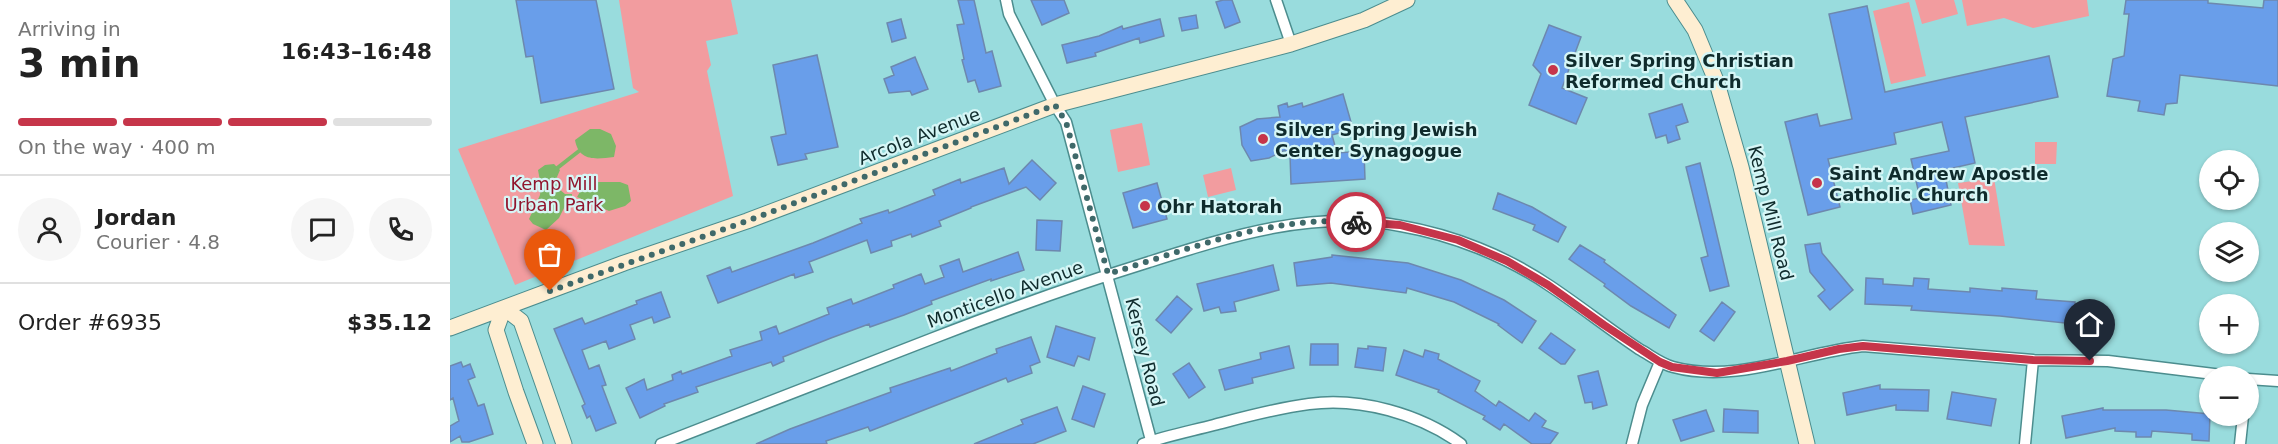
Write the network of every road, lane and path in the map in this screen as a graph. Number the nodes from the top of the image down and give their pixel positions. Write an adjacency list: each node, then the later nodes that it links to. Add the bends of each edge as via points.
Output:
1 (1006, 0): 6 (street, Kersey Road)
2 (1276, 0): 5 (street)
3 (1407, 0): 5 (street, Arcola Avenue, via 1364,20)
4 (1675, 0): 11 (street, Kemp Mill Road, via 1695,30 1717,83)
5 (1291, 44): 6 (street, Arcola Avenue)
6 (1055, 105): 7 (street, Kersey Road, via 1066,122); 8 (street, Arcola Avenue)
7 (1108, 274): 12 (street, Monticello Avenue, via 1232,236 1281,226 1341,220 1400,225 1458,240 1507,261); 17 (street, Kersey Road); 20 (street, Monticello Avenue)
8 (504, 308): 9 (street, Arcola Avenue); 18 (street, via 496,330); 19 (street, via 521,321)
9 (450, 328)
10 (2033, 360): 11 (street, Monticello Avenue, via 1863,346); 13 (street, Monticello Avenue, via 2108,361); 24 (street)
11 (1787, 361): 12 (street, Monticello Avenue, via 1717,373); 23 (street, Kemp Mill Road)
12 (1660, 362): 22 (street, via 1642,405)
13 (2199, 372)
14 (2259, 380): 15 (street)
15 (2278, 381)
16 (2242, 426): 25 (street)
17 (1149, 443): 21 (street, via 1310,404 1346,404 1415,419)
18 (535, 444)
19 (564, 444)
20 (661, 444)
21 (1461, 444)
22 (1632, 444)
23 (1807, 444)
24 (2025, 444)
25 (2240, 444)

